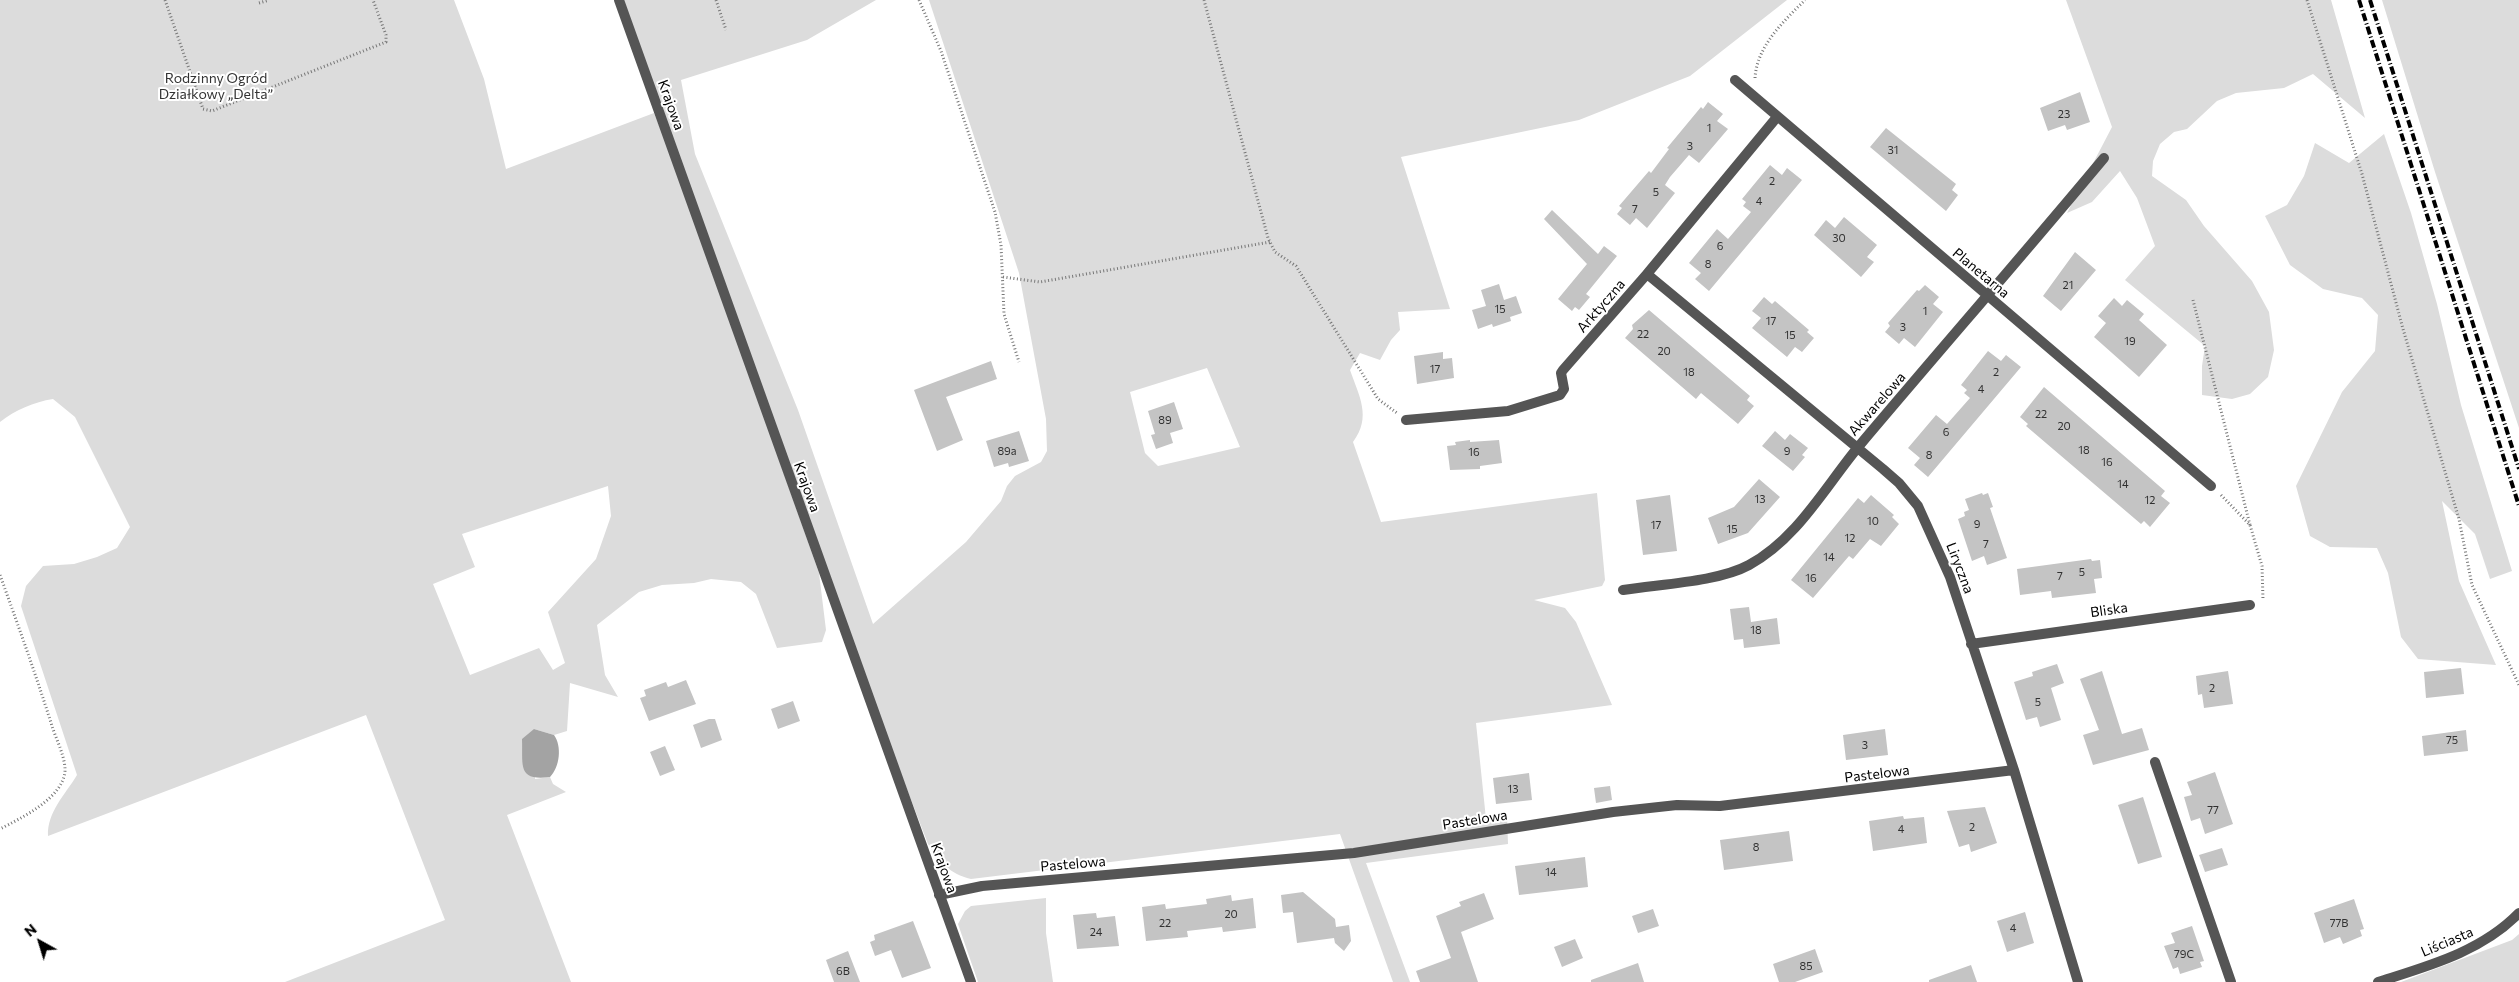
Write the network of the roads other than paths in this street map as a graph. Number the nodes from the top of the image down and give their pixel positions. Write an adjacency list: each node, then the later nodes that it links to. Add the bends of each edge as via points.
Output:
1 (618, 0): 15 (street, Krajowa)
2 (1735, 80): 3 (street, Planetarna)
3 (1777, 117): 5 (street, Arktyczna); 6 (street, Planetarna)
4 (2104, 158): 6 (street, Akwarelowa)
5 (1647, 274): 7 (street, Arktyczna, via 1563,370 1564,389 1560,395 1508,412); 8 (street, Liryczna)
6 (1988, 296): 8 (street, Akwarelowa); 9 (street, Planetarna)
7 (1406, 420)
8 (1857, 448): 10 (street, Akwarelowa, via 1795,528 1748,566 1721,575); 12 (street, Liryczna, via 1899,483 1918,506 1950,577)
9 (2212, 486)
10 (1623, 590)
11 (2250, 605): 12 (street, Bliska)
12 (1971, 644): 14 (street, Liryczna)
13 (2154, 762): 19 (street)
14 (2014, 770): 15 (street, Pastelowa, via 1720,806 1677,805 1612,812 1354,853 982,886); 18 (street, Liryczna)
15 (939, 895): 17 (street, Krajowa)
16 (2519, 913): 20 (street, Liściasta, via 2497,933 2468,950)
17 (970, 982)
18 (2078, 982)
19 (2231, 982)
20 (2378, 982)

